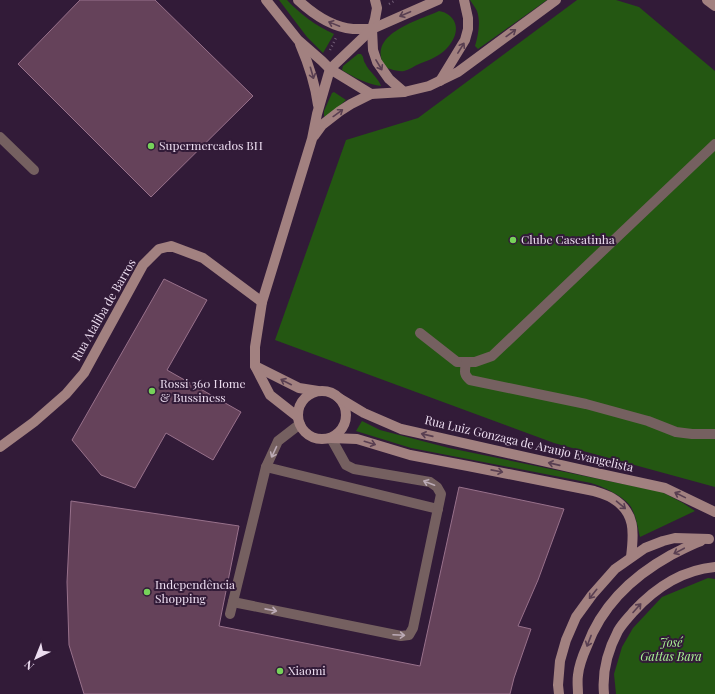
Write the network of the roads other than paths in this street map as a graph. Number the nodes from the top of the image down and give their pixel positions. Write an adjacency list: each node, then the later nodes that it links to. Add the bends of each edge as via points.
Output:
1 (266, 0): 10 (main road)
2 (298, 0): 9 (main road, one-way to 2, via 354,29 332,23)
3 (375, 0): 9 (main road, via 377,8)
4 (438, 0): 9 (main road, one-way to 9)
5 (464, 0): 12 (main road, one-way to 5, via 465,40 468,18)
6 (556, 0): 12 (main road, one-way to 6, via 458,72)
7 (707, 0): 8 (main road)
8 (715, 6)
9 (372, 28): 11 (main road); 13 (main road, one-way to 13, via 373,50 377,62)
10 (298, 40): 11 (main road); 15 (main road, one-way to 15, via 308,62)
11 (330, 69): 14 (main road); 15 (main road)
12 (440, 81): 13 (main road)
13 (404, 92): 14 (main road)
14 (371, 94): 17 (main road, one-way to 14, via 322,125 351,104)
15 (319, 108): 17 (main road)
16 (0, 137): 19 (lane)
17 (312, 139): 20 (main road)
18 (715, 144): 22 (lane, via 492,356 475,362)
19 (34, 170)
20 (262, 302): 23 (main road, via 255,347); 29 (main road, Rua Ataliba de Barros, via 203,258 171,246 159,249 143,265 84,372 66,394)
21 (420, 334): 22 (lane, via 457,362)
22 (466, 362): 27 (lane, via 464,373 470,380 586,404 648,421 676,432)
23 (255, 366): 24 (main road, one-way to 23, via 299,388); 26 (main road, via 270,395)
24 (319, 391): 25 (main road, via 326,391); 26 (main road, via 312,393 301,403)
25 (339, 398): 28 (main road, via 346,411 346,419 343,427); 32 (main road, Rua Luiz Gonzaga de Araujo Evangelista, one-way to 25, via 665,488 401,429 364,413)
26 (299, 420): 28 (main road, via 304,431 310,435 316,438); 30 (lane, one-way to 30, via 278,442)
27 (715, 434)
28 (332, 438): 31 (lane, one-way to 28, via 441,494 430,482 354,469 346,465); 34 (main road, one-way to 34, via 357,439 410,455 600,493 612,498 626,509 632,525)
29 (0, 447)
30 (266, 467): 31 (lane); 36 (lane)
31 (438, 509): 36 (lane, one-way to 31, via 401,636 409,634 413,628)
32 (715, 512)
33 (712, 539): 34 (main road, via 675,538 645,548); 39 (main road, one-way to 39, via 693,544 658,562 622,590 592,633 582,657 578,675)
34 (631, 557): 38 (main road, one-way to 38, via 615,569 576,617 560,661)
35 (715, 566): 40 (main road, one-way to 35, via 606,664 611,647 618,631 628,618 660,587 685,574)
36 (233, 602): 37 (lane)
37 (230, 614)
38 (559, 694)
39 (578, 694)
40 (604, 694)

